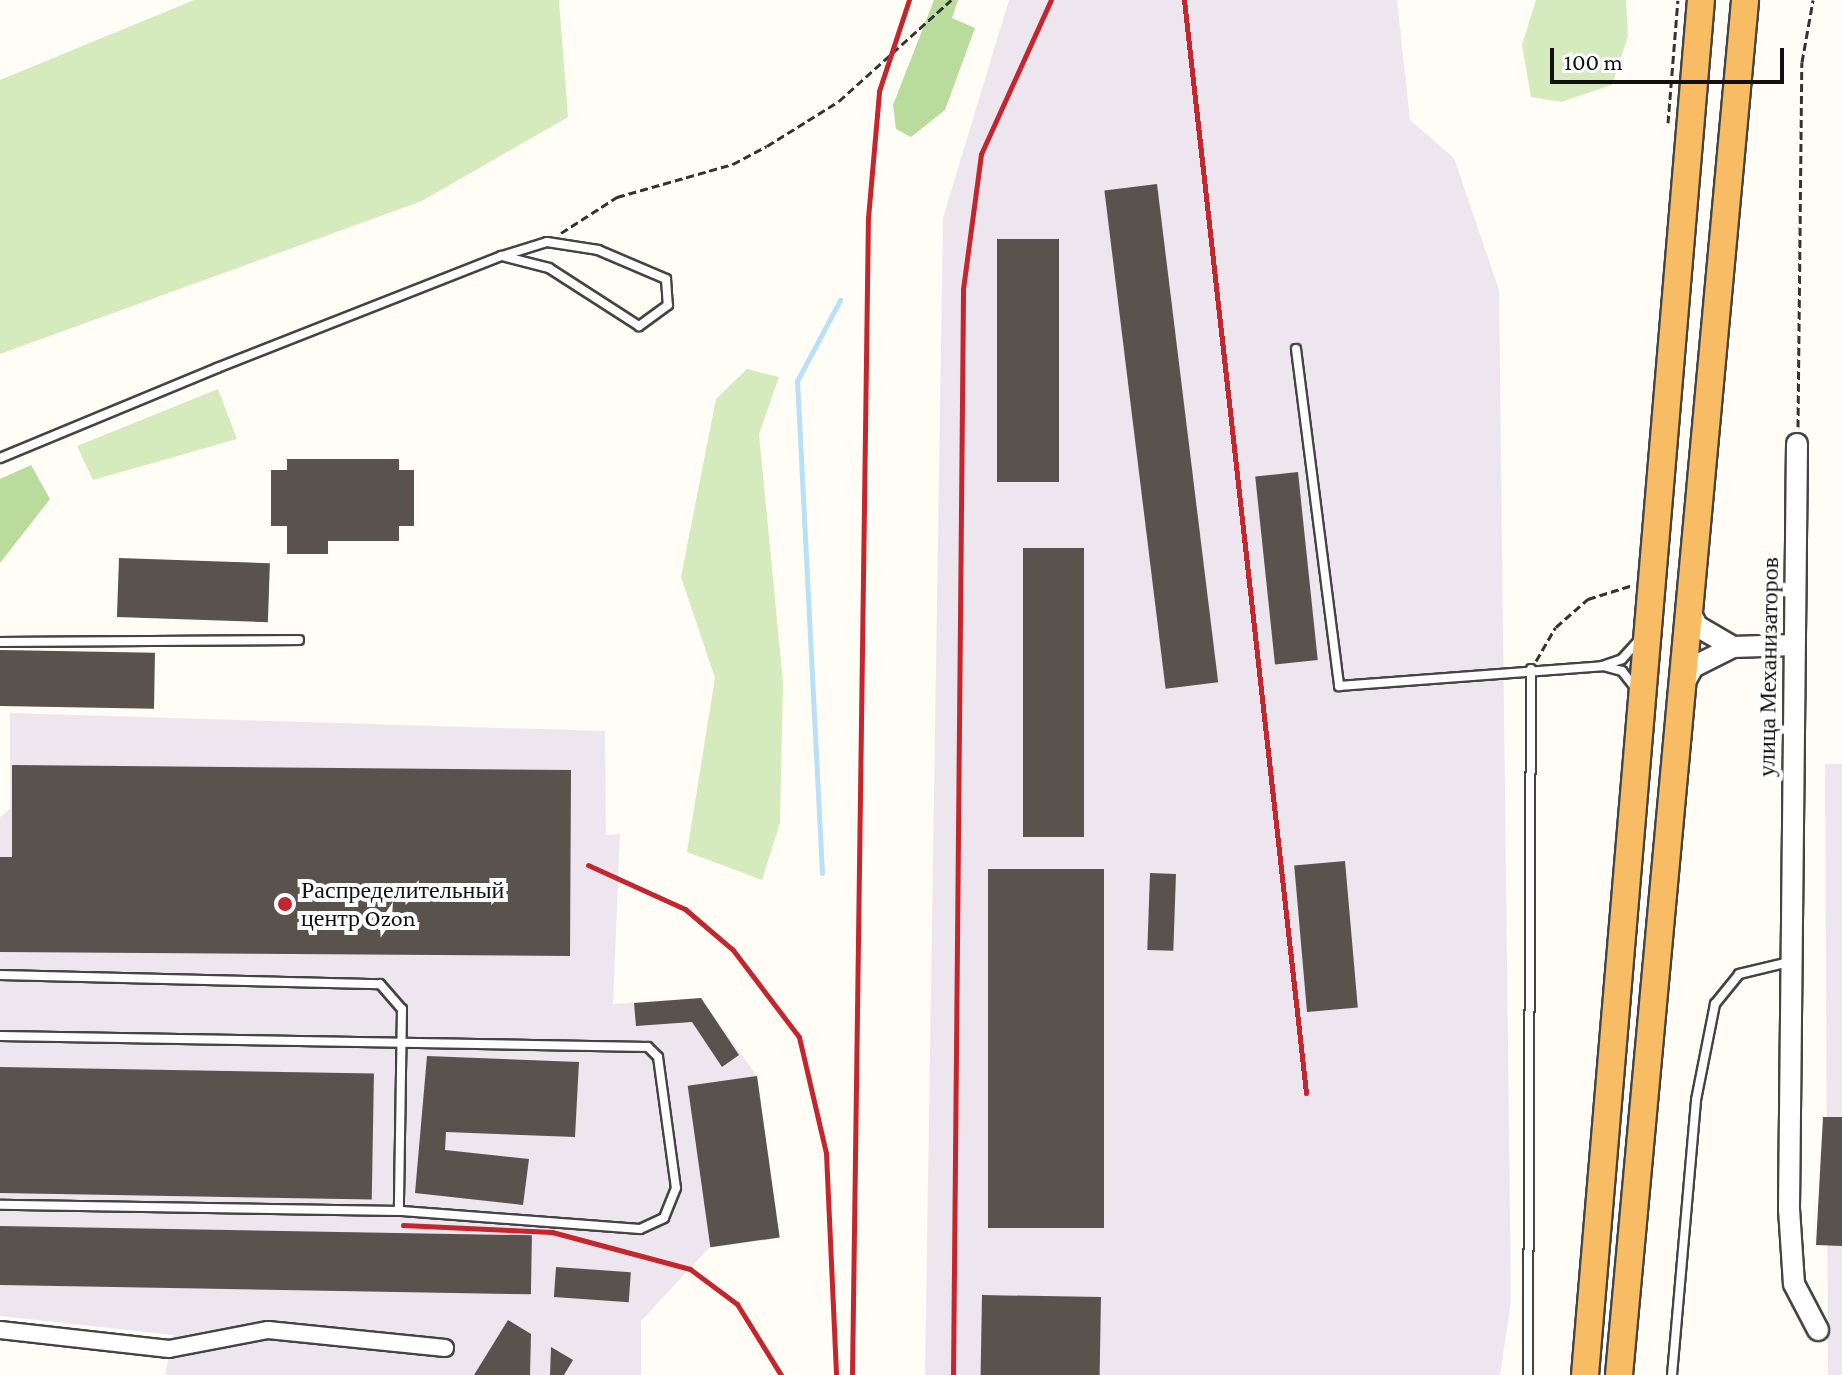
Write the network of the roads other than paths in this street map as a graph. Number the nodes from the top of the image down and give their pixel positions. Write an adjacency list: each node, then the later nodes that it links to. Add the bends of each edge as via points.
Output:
1 (1701, 0): 8 (highway)
2 (1745, 0): 7 (highway)
3 (502, 256): 3 (lane, via 547,242 598,250 666,279 668,305 639,326 549,268); 6 (lane)
4 (1296, 349): 14 (lane, via 1339,686)
5 (1797, 444): 11 (street, улица Механизаторов)
6 (0, 458)
7 (1685, 603): 12 (street, via 1697,626); 15 (highway)
8 (1649, 621): 13 (lane, via 1622,659); 16 (highway)
9 (299, 640): 10 (lane)
10 (0, 642)
11 (1794, 645): 12 (street); 17 (street, улица Механизаторов)
12 (1733, 647): 15 (street, via 1693,667)
13 (1602, 666): 14 (lane); 16 (lane, via 1633,682)
14 (1531, 669): 26 (lane)
15 (1677, 696): 28 (highway)
16 (1642, 703): 27 (highway)
17 (1789, 962): 24 (street, улица Механизаторов, via 1794,1284); 29 (lane, via 1739,974 1715,1004 1696,1100)
18 (0, 975): 20 (lane, via 367,981 396,998)
19 (0, 1036): 20 (lane)
20 (401, 1042): 22 (lane); 22 (lane, via 652,1049 676,1188 664,1218 640,1229)
21 (0, 1205): 22 (lane)
22 (399, 1211)
23 (0, 1330): 25 (street, via 169,1349 268,1330)
24 (1818, 1330)
25 (445, 1348)
26 (1528, 1375)
27 (1585, 1375)
28 (1619, 1375)
29 (1672, 1375)

